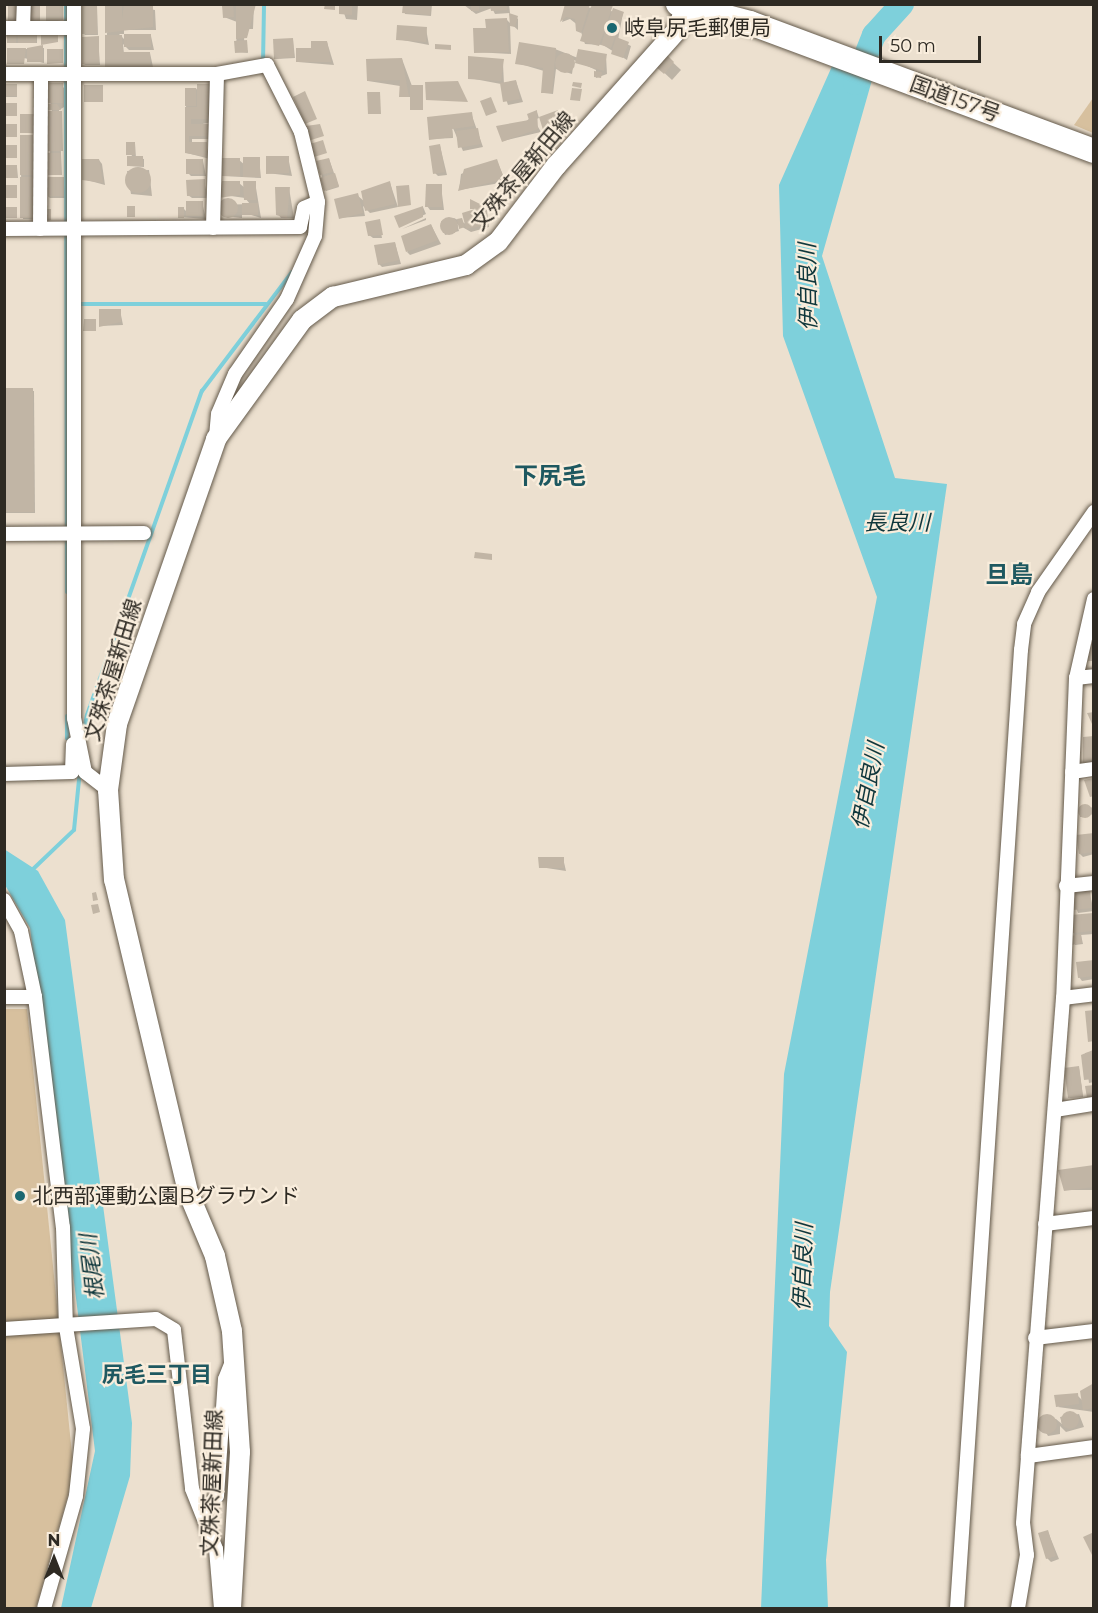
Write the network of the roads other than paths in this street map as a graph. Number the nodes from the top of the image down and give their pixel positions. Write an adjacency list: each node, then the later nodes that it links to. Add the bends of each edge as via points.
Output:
1 (24, 4): 5 (street)
2 (74, 4): 6 (street)
3 (687, 6): 11 (highway, 国道157号, via 750,22); 17 (main road, 文殊茶屋新田線, via 677,30 556,166 498,242 466,265 333,297 314,310)
4 (4, 28): 5 (street)
5 (23, 28): 6 (street)
6 (74, 28): 9 (street)
7 (4, 74): 8 (street)
8 (41, 74): 9 (street); 16 (street)
9 (74, 74): 10 (street); 13 (street)
10 (217, 74): 12 (street, via 267,65 301,132); 14 (street)
11 (1094, 151)
12 (318, 202): 14 (street, via 304,208 300,227); 17 (street, via 309,255 287,299 235,374 218,414)
13 (74, 228): 14 (street); 16 (street); 21 (street)
14 (213, 228)
15 (4, 229): 16 (street)
16 (40, 229)
17 (216, 439): 29 (main road, 文殊茶屋新田線, via 117,724)
18 (1094, 512): 52 (street, via 1038,592 1022,642)
19 (144, 533): 21 (street)
20 (4, 534): 21 (street)
21 (75, 534): 25 (street)
22 (1094, 599): 24 (street)
23 (1094, 676): 24 (street)
24 (1076, 678): 27 (street)
25 (74, 718): 28 (street, via 72,772); 29 (street, via 85,772)
26 (1094, 769): 27 (street)
27 (1072, 772): 31 (street)
28 (4, 774)
29 (108, 790): 45 (main road, 文殊茶屋新田線, via 114,880 188,1192 224,1286)
30 (1094, 883): 31 (street)
31 (1066, 886): 36 (street)
32 (4, 900): 35 (street, via 21,931)
33 (1094, 994): 36 (street)
34 (4, 997): 35 (street)
35 (35, 997): 41 (street, via 63,1227)
36 (1063, 998): 38 (street)
37 (1094, 1104): 38 (street)
38 (1055, 1110): 40 (street)
39 (1094, 1218): 40 (street)
40 (1045, 1224): 44 (street)
41 (66, 1327): 42 (street); 48 (street, via 156,1319 174,1330 192,1489); 49 (street, via 84,1456)
42 (4, 1329)
43 (1094, 1331): 44 (street)
44 (1035, 1338): 47 (street)
45 (235, 1354): 48 (street, via 225,1379 217,1496); 51 (main road, 文殊茶屋新田線, via 240,1452)
46 (1094, 1447): 47 (street)
47 (1028, 1456): 53 (street, via 1023,1523 1027,1556)
48 (204, 1513): 50 (street, via 216,1549)
49 (44, 1608)
50 (221, 1608)
51 (231, 1608)
52 (957, 1608)
53 (1018, 1608)

